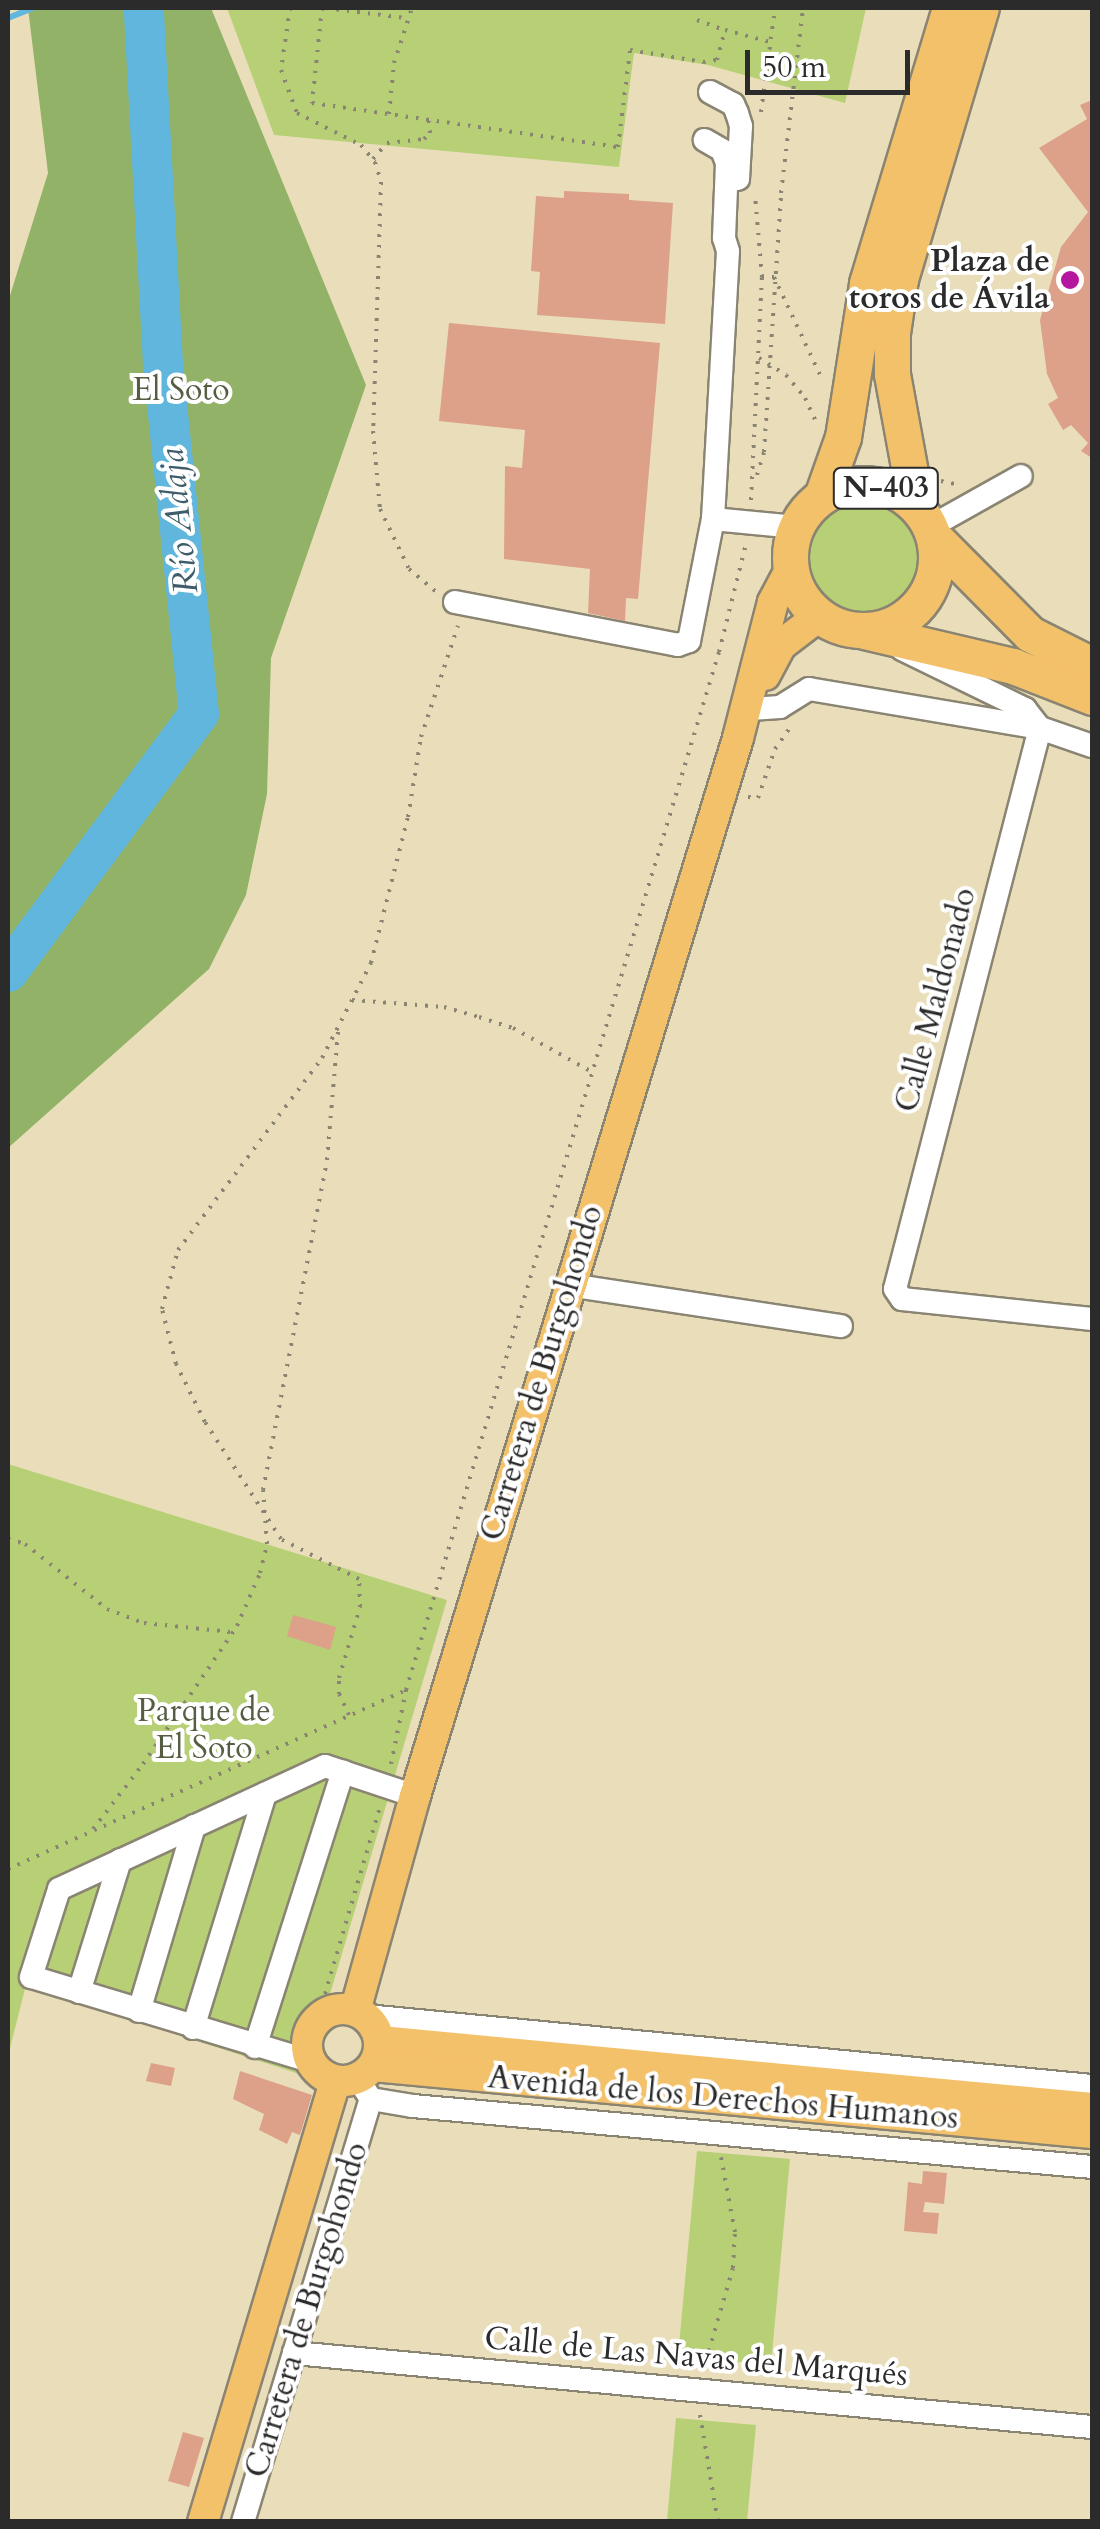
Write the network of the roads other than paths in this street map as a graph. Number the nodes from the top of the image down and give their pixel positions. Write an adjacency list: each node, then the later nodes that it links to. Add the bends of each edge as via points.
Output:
1 (950, 8): 7 (highway, via 867,283 843,436)
2 (982, 8): 9 (highway, via 900,279 892,333 892,374)
3 (710, 92): 5 (street, via 733,104 741,126)
4 (705, 140): 5 (street, via 727,162)
5 (728, 251): 8 (street)
6 (1021, 476): 9 (street)
7 (822, 496): 9 (highway, N-403, via 845,486 895,490); 10 (highway, N-403)
8 (713, 520): 10 (street); 12 (street, via 693,632 678,645)
9 (927, 523): 14 (highway, N-403, via 937,562 931,585 900,621); 15 (highway, N-403, via 1030,634)
10 (796, 527): 11 (highway, N-403)
11 (790, 570): 13 (highway); 19 (main road, Carretera de Burgohondo, via 773,602)
12 (455, 602)
13 (818, 616): 14 (highway); 17 (main road, Carretera de Burgohondo, via 782,645)
14 (870, 632): 16 (highway, via 1013,666); 18 (street, via 1026,709)
15 (1092, 665)
16 (1092, 698)
17 (751, 709): 18 (street, via 780,707 809,689); 19 (main road, Carretera de Burgohondo)
18 (1040, 728): 20 (street); 22 (street, Calle Maldonado, via 895,1288 902,1300)
19 (738, 738): 21 (main road, Carretera de Burgohondo)
20 (1092, 746)
21 (569, 1285): 23 (street); 25 (main road, Carretera de Burgohondo)
22 (1092, 1319)
23 (841, 1326)
24 (342, 1772): 25 (street); 26 (street, via 325,1766); 32 (street)
25 (401, 1791): 33 (main road, Carretera de Burgohondo)
26 (265, 1794): 27 (street); 31 (street)
27 (194, 1826): 28 (street); 30 (street)
28 (120, 1860): 29 (street); 29 (street, via 59,1888 31,1977)
29 (79, 1992): 30 (street)
30 (139, 2011): 31 (street)
31 (193, 2028): 32 (street)
32 (255, 2048): 34 (street)
33 (363, 2056): 34 (main road); 34 (main road, via 332,2010 314,2024); 35 (street, Avenida de los Derechos Humanos); 36 (main road, Avenida de los Derechos Humanos); 37 (main road, Avenida de los Derechos Humanos); 38 (street, Avenida de los Derechos Humanos, via 412,2106); 39 (street, Carretera de Burgohondo); 41 (main road, Carretera de Burgohondo, via 288,2235)
34 (302, 2060)
35 (1092, 2086)
36 (1092, 2108)
37 (1092, 2133)
38 (1092, 2167)
39 (294, 2352): 40 (street, Calle de Las Navas del Marqués); 42 (street, Carretera de Burgohondo)
40 (1092, 2427)
41 (203, 2522)
42 (243, 2522)

